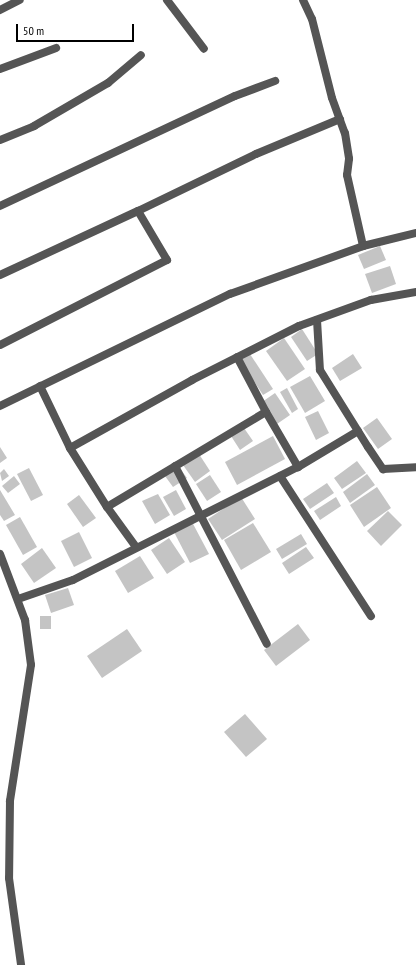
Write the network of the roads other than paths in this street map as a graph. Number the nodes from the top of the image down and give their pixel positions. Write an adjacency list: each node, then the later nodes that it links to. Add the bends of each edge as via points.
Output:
1 (20, 0): 4 (street)
2 (167, 0): 6 (street)
3 (303, 0): 10 (street, via 312,19 325,74)
4 (0, 10)
5 (56, 48): 8 (street)
6 (204, 49)
7 (141, 56): 11 (street, via 108,83 34,126)
8 (0, 70)
9 (275, 81): 12 (street, via 235,96)
10 (340, 119): 13 (street, via 256,154); 15 (street, via 349,159 347,175)
11 (0, 140)
12 (0, 206)
13 (138, 211): 16 (street); 19 (street, via 167,260)
14 (416, 234): 15 (street)
15 (363, 246): 21 (street, via 230,294)
16 (0, 275)
17 (416, 292): 18 (street, via 371,300)
18 (317, 320): 20 (street); 24 (street, via 320,370)
19 (0, 345)
20 (237, 357): 23 (street); 25 (street)
21 (40, 386): 22 (street); 25 (street)
22 (0, 406)
23 (266, 412): 26 (street); 27 (street)
24 (358, 431): 27 (street); 28 (street, via 383,469)
25 (70, 448): 30 (street)
26 (175, 466): 30 (street); 31 (street)
27 (298, 467): 29 (street)
28 (416, 467)
29 (280, 476): 31 (street); 35 (street)
30 (108, 507): 32 (street)
31 (199, 516): 32 (street); 36 (street)
32 (136, 547): 34 (street, via 73,580)
33 (0, 554): 34 (street)
34 (18, 599): 37 (street, via 25,620 31,665 10,801 9,878)
35 (371, 616)
36 (266, 644)
37 (20, 965)

